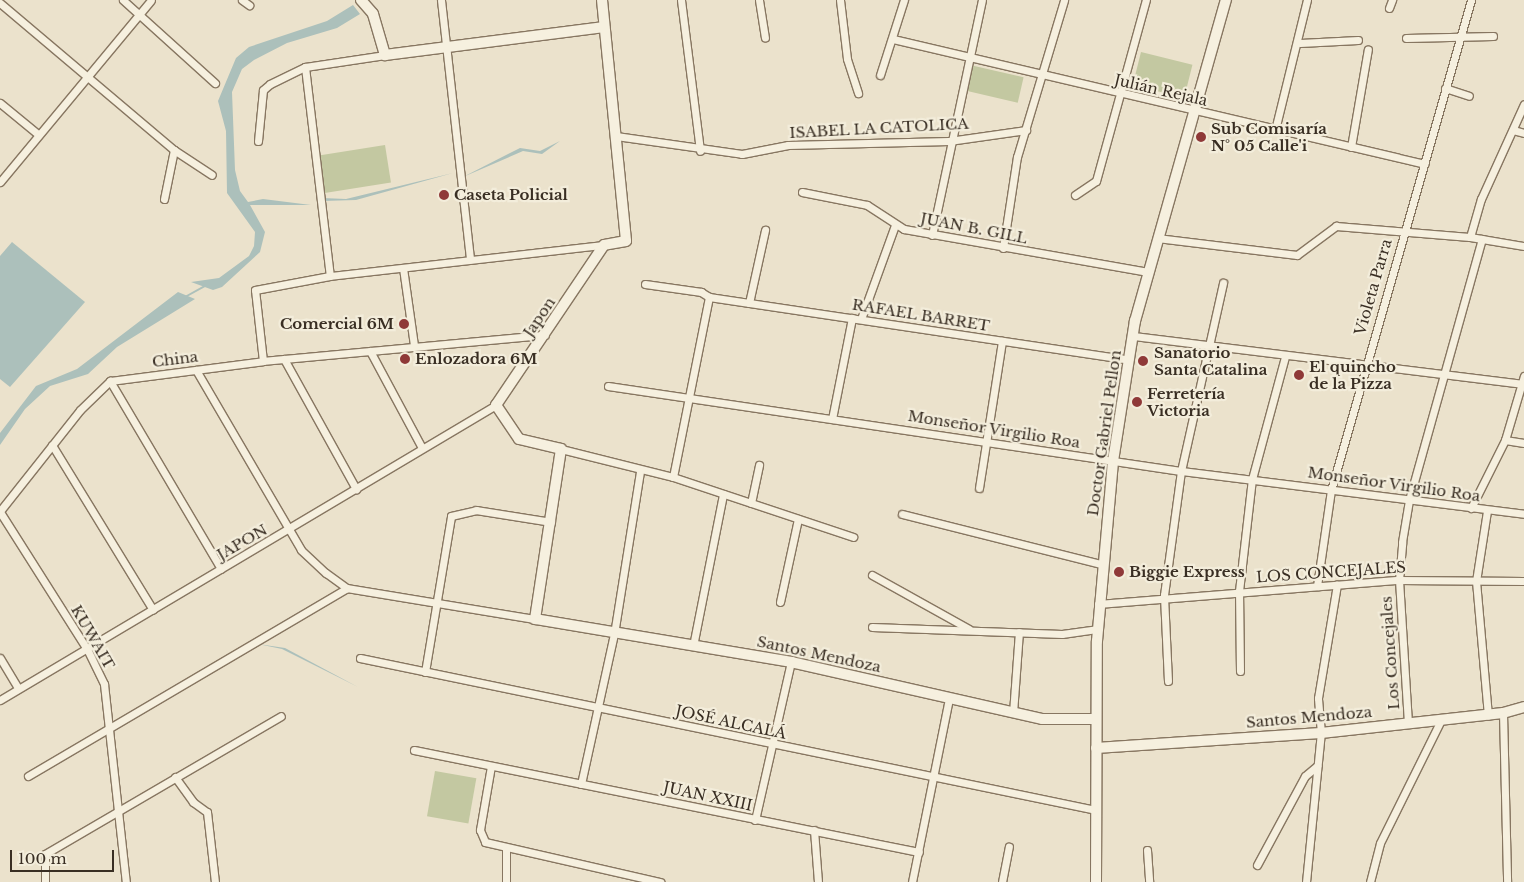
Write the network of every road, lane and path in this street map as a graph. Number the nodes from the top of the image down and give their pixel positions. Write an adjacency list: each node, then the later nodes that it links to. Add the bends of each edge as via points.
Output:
1 (123, 0): 21 (street)
2 (151, 0): 21 (street)
3 (242, 0): 19 (street)
4 (441, 0): 30 (street)
5 (602, 0): 22 (street)
6 (681, 0): 56 (street)
7 (759, 0): 25 (street)
8 (840, 0): 40 (street, via 847,59)
9 (904, 0): 27 (street)
10 (982, 0): 33 (street)
11 (1064, 0): 36 (street)
12 (1146, 0): 41 (street)
13 (1226, 0): 45 (street, Doctor Gabriel Pellon)
14 (1308, 0): 29 (street)
15 (1392, 0): 20 (street)
16 (1470, 0): 23 (street, Violeta Parra)
17 (362, 1): 32 (street, via 373,14)
18 (0, 3): 37 (street)
19 (249, 6)
20 (1389, 8)
21 (139, 14): 37 (street); 38 (street)
22 (604, 27): 30 (street); 51 (street)
23 (1460, 36): 24 (street); 26 (street); 39 (street, Violeta Parra)
24 (1492, 36)
25 (764, 38)
26 (1406, 38)
27 (893, 39): 33 (street, Julián Rejala); 35 (street)
28 (1358, 40): 29 (street)
29 (1300, 43): 47 (street)
30 (444, 47): 32 (street); 73 (street)
31 (1368, 49): 54 (street)
32 (385, 55): 34 (street)
33 (966, 57): 36 (street, Julián Rejala); 53 (street)
34 (305, 67): 52 (street, via 263,90); 76 (street)
35 (880, 75)
36 (1041, 76): 41 (street, Julián Rejala); 46 (street)
37 (89, 78): 50 (street); 55 (street)
38 (215, 83)
39 (1445, 88): 42 (street); 57 (street, Violeta Parra)
40 (858, 93)
41 (1121, 95): 45 (street, Julián Rejala); 61 (street, via 1096,182)
42 (1469, 96)
43 (0, 103): 50 (street)
44 (1524, 104): 48 (street)
45 (1194, 112): 47 (street, Julián Rejala); 68 (street, Doctor Gabriel Pellon)
46 (1026, 130): 53 (street, ISABEL LA CATOLICA); 72 (street)
47 (1275, 130): 54 (street, Julián Rejala)
48 (1514, 130): 49 (street); 67 (street, via 1481,199)
49 (1524, 133)
50 (39, 136): 59 (street)
51 (616, 136): 56 (street, ISABEL LA CATOLICA); 70 (street, via 626,240)
52 (258, 141)
53 (949, 141): 56 (street, ISABEL LA CATOLICA, via 788,144 742,154); 66 (street)
54 (1352, 147): 57 (street, Julián Rejala)
55 (174, 150): 58 (street); 62 (street)
56 (700, 151)
57 (1424, 164): 65 (street, Violeta Parra)
58 (212, 174)
59 (0, 182)
60 (802, 192): 63 (street, JUAN B. GILL, via 867,205)
61 (1074, 195)
62 (164, 199)
63 (895, 225): 66 (street, JUAN B. GILL); 82 (street)
64 (764, 230): 80 (street)
65 (1403, 232): 67 (street); 68 (street, via 1336,226 1321,234 1305,253); 93 (street, Violeta Parra)
66 (932, 235): 72 (street, JUAN B. GILL)
67 (1470, 237): 69 (street)
68 (1157, 238): 75 (street, Doctor Gabriel Pellon)
69 (1482, 238): 71 (street); 95 (street, Los Concejales, via 1469,295)
70 (604, 244): 73 (street); 83 (street, Japon)
71 (1524, 246)
72 (1003, 248): 75 (street, JUAN B. GILL)
73 (470, 259): 74 (street)
74 (404, 268): 76 (street); 86 (street)
75 (1148, 272): 84 (street, Doctor Gabriel Pellon)
76 (330, 276): 92 (street, via 255,290)
77 (1223, 283): 87 (street)
78 (645, 284): 79 (street, RAFAEL BARRET, via 701,292)
79 (709, 297): 80 (street, RAFAEL BARRET); 100 (street)
80 (749, 303): 81 (street, RAFAEL BARRET)
81 (852, 318): 82 (street, RAFAEL BARRET); 102 (street)
82 (861, 319): 85 (street, RAFAEL BARRET)
83 (546, 335): 86 (street, China); 101 (street, Japon)
84 (1133, 336): 87 (street); 91 (street, Doctor Gabriel Pellon)
85 (1002, 342): 91 (street, RAFAEL BARRET); 104 (street)
86 (414, 345): 88 (street, China)
87 (1207, 346): 89 (street); 111 (street)
88 (370, 351): 90 (street, China); 107 (street)
89 (1285, 357): 93 (street); 114 (street)
90 (284, 359): 92 (street, China); 116 (street)
91 (1129, 360): 109 (street, Doctor Gabriel Pellon)
92 (263, 361): 94 (street, China)
93 (1364, 367): 95 (street); 117 (street, Violeta Parra)
94 (196, 370): 97 (street, China); 128 (street)
95 (1442, 376): 98 (street); 119 (street, Los Concejales)
96 (1524, 376): 98 (street)
97 (110, 381): 106 (street); 131 (street)
98 (1522, 384): 103 (street)
99 (608, 386): 100 (street, Monseñor Virgilio Roa)
100 (690, 397): 102 (street, Monseñor Virgilio Roa); 113 (street)
101 (496, 405): 107 (street, JAPON); 108 (street, via 519,439)
102 (832, 419): 104 (street, Monseñor Virgilio Roa)
103 (1505, 440): 105 (street); 121 (street)
104 (986, 441): 109 (street, Monseñor Virgilio Roa); 115 (street)
105 (1524, 444)
106 (52, 446): 123 (street); 144 (street)
107 (422, 448): 116 (street, JAPON)
108 (561, 449): 112 (street); 127 (street)
109 (1113, 461): 111 (street, Monseñor Virgilio Roa); 130 (street, Doctor Gabriel Pellon)
110 (759, 465): 120 (street)
111 (1181, 471): 114 (street, Monseñor Virgilio Roa); 140 (street)
112 (640, 472): 113 (street); 150 (street)
113 (673, 478): 118 (street)
114 (1252, 479): 117 (street, Monseñor Virgilio Roa); 139 (street)
115 (979, 488)
116 (356, 489): 128 (street, JAPON)
117 (1331, 490): 119 (street, Monseñor Virgilio Roa); 137 (street, Violeta Parra)
118 (724, 494): 120 (street); 151 (street)
119 (1409, 500): 121 (street, Monseñor Virgilio Roa); 133 (street, Los Concejales)
120 (751, 503): 126 (street)
121 (1471, 508): 122 (street, Monseñor Virgilio Roa)
122 (1487, 510): 125 (street, Monseñor Virgilio Roa); 134 (street)
123 (0, 512): 152 (street, KUWAIT)
124 (902, 514): 130 (street)
125 (1524, 514)
126 (798, 518): 129 (street); 142 (street)
127 (550, 522): 141 (street, via 476,510 451,516); 145 (street)
128 (290, 530): 131 (street, JAPON); 138 (street, via 306,557)
129 (853, 537)
130 (1101, 564): 143 (street, Doctor Gabriel Pellon)
131 (221, 569): 144 (street, JAPON)
132 (872, 575): 148 (street)
133 (1399, 580): 134 (street, LOS CONCEJALES); 136 (street, LOS CONCEJALES); 170 (street, Los Concejales)
134 (1476, 581): 135 (street, LOS CONCEJALES); 166 (street)
135 (1524, 581)
136 (1337, 585): 137 (street, LOS CONCEJALES); 172 (street, via 1318,698)
137 (1317, 586): 139 (street, LOS CONCEJALES)
138 (347, 588): 141 (street); 171 (street)
139 (1239, 591): 140 (street, LOS CONCEJALES); 156 (street)
140 (1164, 595): 143 (street, LOS CONCEJALES); 158 (street)
141 (436, 601): 145 (street); 157 (street)
142 (780, 602)
143 (1098, 604): 147 (street, Doctor Gabriel Pellon)
144 (153, 610): 152 (street, JAPON)
145 (535, 620): 150 (street, Santos Mendoza)
146 (872, 627): 148 (street)
147 (1097, 629): 149 (street); 168 (street, Doctor Gabriel Pellon)
148 (972, 630): 149 (street)
149 (1019, 632): 164 (street)
150 (614, 634): 151 (street, Santos Mendoza); 163 (street)
151 (693, 646): 155 (street, Santos Mendoza)
152 (86, 649): 159 (street, JAPON); 171 (street, KUWAIT, via 104,684)
153 (0, 658): 159 (street)
154 (360, 658): 157 (street, JOSÉ ALCALÁ)
155 (791, 662): 160 (street, Santos Mendoza); 173 (street)
156 (1240, 671)
157 (425, 672): 163 (street, JOSÉ ALCALÁ)
158 (1168, 681)
159 (18, 688): 161 (street, JAPON)
160 (949, 698): 164 (street, Santos Mendoza); 179 (street)
161 (0, 700)
162 (1524, 706): 165 (street, Santos Mendoza)
163 (599, 707): 173 (street, JOSÉ ALCALÁ); 181 (street)
164 (1013, 713): 168 (street, Santos Mendoza, via 1042,719)
165 (1503, 713): 166 (street, Santos Mendoza); 203 (street)
166 (1488, 715): 169 (street, Santos Mendoza)
167 (281, 716): 180 (street)
168 (1096, 720): 174 (street, Doctor Gabriel Pellon)
169 (1440, 720): 170 (street, Santos Mendoza); 202 (street, via 1380,843)
170 (1408, 723): 172 (street, Santos Mendoza)
171 (109, 724): 178 (street); 183 (street, KUWAIT)
172 (1320, 733): 174 (street, Santos Mendoza); 177 (street)
173 (772, 745): 179 (street, JOSÉ ALCALÁ); 184 (street)
174 (1096, 748): 182 (street, Doctor Gabriel Pellon)
175 (414, 750): 176 (street, JUAN XXIII)
176 (491, 766): 181 (street, JUAN XXIII); 187 (street, via 480,834 485,842)
177 (1317, 766): 190 (street, via 1305,776); 201 (street)
178 (28, 776)
179 (935, 776): 182 (street, JOSÉ ALCALÁ); 189 (street)
180 (176, 777): 183 (street); 193 (street, via 193,802 207,812)
181 (582, 784): 184 (street, JUAN XXIII)
182 (1096, 810): 199 (street, Doctor Gabriel Pellon)
183 (119, 812): 191 (street, via 45,854); 192 (street, KUWAIT)
184 (755, 820): 185 (street, JUAN XXIII)
185 (814, 830): 189 (street, JUAN XXIII); 196 (street)
186 (1009, 847): 198 (street)
187 (506, 849): 194 (street); 195 (street)
188 (1147, 850): 200 (street)
189 (919, 852): 197 (street)
190 (1256, 865)
191 (45, 882)
192 (126, 882)
193 (215, 882)
194 (506, 882)
195 (660, 882)
196 (818, 882)
197 (912, 882)
198 (1002, 882)
199 (1096, 882)
200 (1149, 882)
201 (1306, 882)
202 (1370, 882)
203 (1507, 882)

